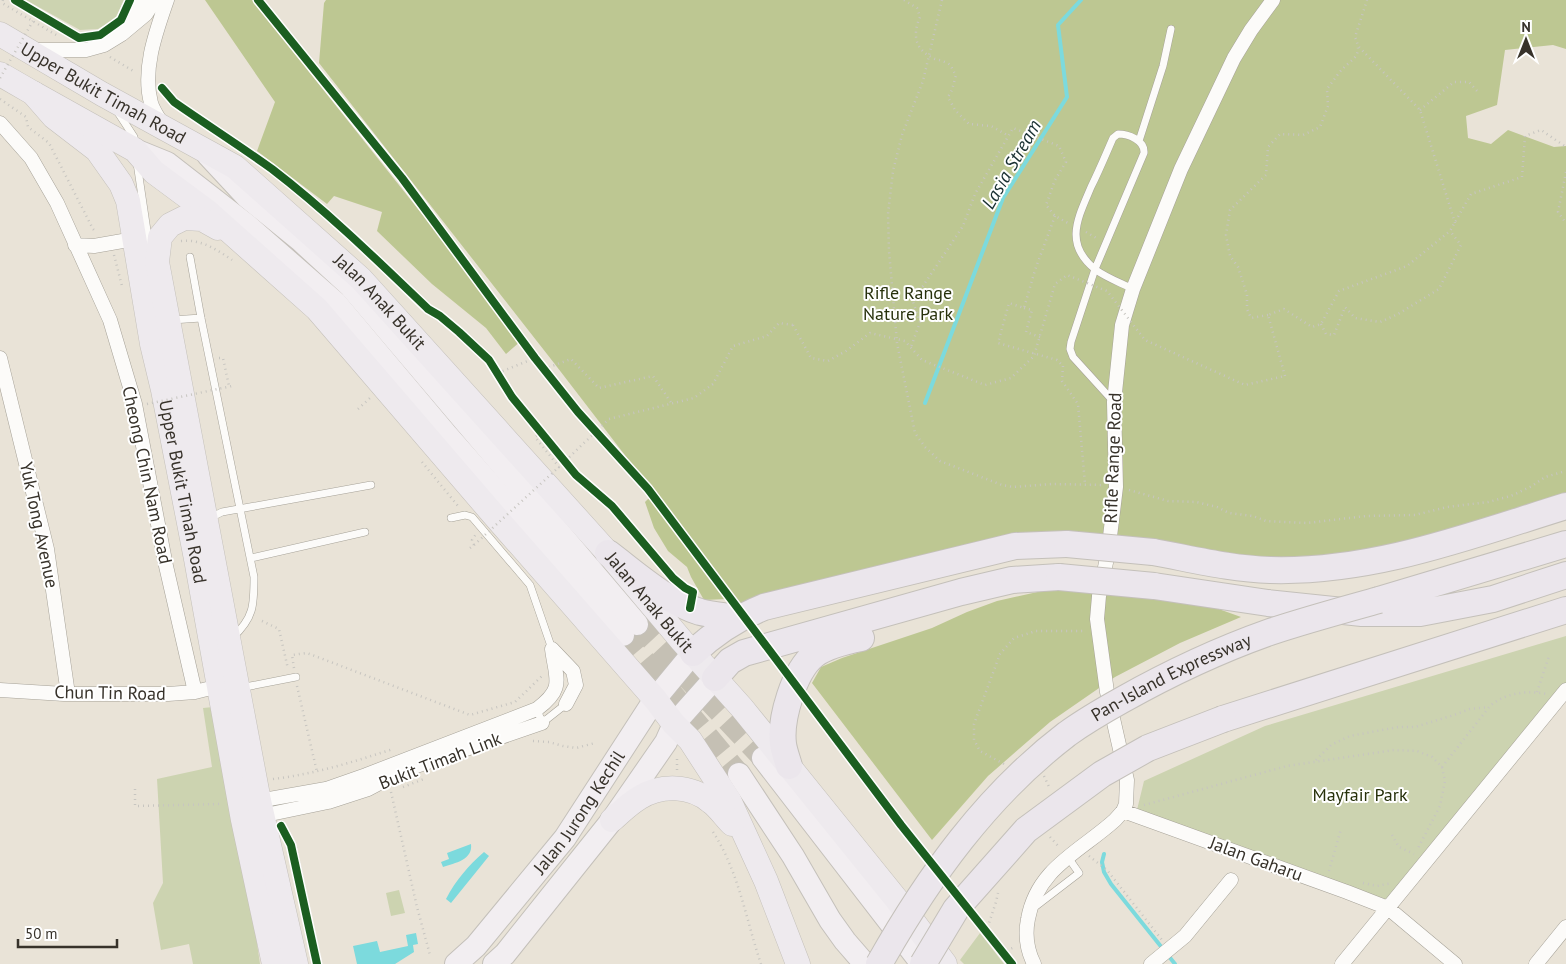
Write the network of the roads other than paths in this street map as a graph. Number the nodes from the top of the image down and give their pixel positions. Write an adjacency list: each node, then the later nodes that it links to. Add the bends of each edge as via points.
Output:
1 (142, 0): 5 (street)
2 (155, 0): 5 (street, via 146,14)
3 (167, 0): 13 (street, via 152,51 148,79 152,106)
4 (1272, 0): 25 (street, Rifle Range Road, via 1230,66)
5 (132, 25): 8 (street, via 104,45 86,50)
6 (1172, 29): 14 (lane)
7 (0, 34): 8 (highway, Upper Bukit Timah Road)
8 (27, 50): 11 (highway, Upper Bukit Timah Road)
9 (0, 76): 10 (highway, Upper Bukit Timah Road)
10 (33, 93): 15 (highway, Jalan Anak Bukit); 18 (highway, Upper Bukit Timah Road, via 54,117 98,150 110,167 128,201)
11 (102, 94): 13 (highway, Upper Bukit Timah Road); 15 (lane, via 134,137)
12 (0, 123): 20 (street, Cheong Chin Nam Road, via 31,158 58,203)
13 (163, 126): 16 (highway, Upper Bukit Timah Road)
14 (1139, 141): 24 (lane, via 1144,153); 24 (lane, via 1115,135 1077,220 1078,247)
15 (135, 150): 16 (main road, Jalan Anak Bukit, via 167,163 248,226 336,303 447,435 630,630 350,286 247,197); 17 (highway, Jalan Anak Bukit, via 154,172); 23 (lane, via 150,250)
16 (205, 152): 37 (highway, Jalan Anak Bukit, via 235,168 361,279)
17 (238, 238): 23 (highway, Upper Bukit Timah Road, via 202,219 184,218 170,225 160,237); 53 (highway, Jalan Anak Bukit, via 317,308)
18 (134, 239): 19 (street); 27 (highway, Upper Bukit Timah Road)
19 (105, 244): 20 (street); 22 (street, via 91,250)
20 (75, 245): 22 (street, Cheong Chin Nam Road)
21 (190, 257): 26 (lane)
22 (83, 262): 50 (street, Cheong Chin Nam Road, via 110,320 135,404 166,566)
23 (157, 262): 27 (highway, Upper Bukit Timah Road)
24 (1095, 269): 25 (lane); 29 (lane, via 1070,347 1072,357)
25 (1130, 287): 29 (street, Rifle Range Road, via 1122,326)
26 (201, 318): 27 (lane); 32 (lane)
27 (159, 332): 34 (highway, Upper Bukit Timah Road); 48 (highway, Upper Bukit Timah Road, via 196,559)
28 (0, 358): 51 (street, Yuk Tong Avenue, via 47,550)
29 (1114, 402): 62 (street, Rifle Range Road, via 1116,487 1097,619 1091,631 1127,780)
30 (371, 485): 32 (lane)
31 (1566, 506): 41 (highway, bridge, via 1404,556 1343,567 1270,570 1153,552 1067,544 1015,546 764,606)
32 (241, 508): 34 (lane, via 222,512); 38 (lane)
33 (451, 518): 44 (lane, Bukit Timah Link, via 472,517 530,585)
34 (206, 521): 42 (highway, Upper Bukit Timah Road)
35 (366, 532): 38 (lane)
36 (1566, 544): 77 (highway, Pan-Island Expressway, bridge, via 1272,632 1174,672 1069,732 1025,770 978,818 921,894)
37 (608, 553): 41 (highway, via 654,588 690,608); 45 (highway, Jalan Anak Bukit)
38 (251, 558): 42 (lane, via 253,607 243,628)
39 (1566, 575): 43 (highway, bridge, via 1494,599 1420,613 1362,613 1268,604 1154,586 1060,577 1012,580 961,592 927,615 879,632 843,642)
40 (1566, 610): 78 (highway, bridge, via 1223,719 1148,748 1102,774 1026,830 956,909)
41 (738, 618): 45 (highway)
42 (228, 641): 48 (highway, Upper Bukit Timah Road)
43 (806, 646): 47 (highway, via 744,653 730,661); 60 (highway, via 805,665 785,716 783,744)
44 (552, 649): 54 (street, Bukit Timah Link, via 572,671 576,685); 55 (street, Bukit Timah Link, via 557,684 555,692)
45 (693, 653): 47 (highway, Jalan Anak Bukit); 53 (main road, Jalan Jurong Kechil)
46 (293, 677): 48 (lane)
47 (715, 678): 57 (main road, Jalan Jurong Kechil); 60 (highway, Jalan Anak Bukit)
48 (228, 687): 50 (street, Chun Tin Road); 63 (highway, Upper Bukit Timah Road)
49 (0, 690): 51 (street, Chun Tin Road)
50 (195, 692): 51 (street, Chun Tin Road)
51 (68, 694)
52 (1564, 695): 69 (street)
53 (655, 699): 57 (highway, Jalan Anak Bukit); 73 (main road, Jalan Jurong Kechil, via 565,838 476,946)
54 (566, 704): 56 (lane, Bukit Timah Link)
55 (537, 708): 56 (lane); 58 (street, Bukit Timah Link)
56 (542, 723): 58 (street, Bukit Timah Link)
57 (674, 724): 64 (main road, Jalan Jurong Kechil, via 666,742); 65 (highway, Jalan Anak Bukit, via 690,740 713,773)
58 (476, 739): 63 (street, Bukit Timah Link, via 401,767 360,792 328,802)
59 (763, 758): 78 (main road)
60 (789, 766): 79 (highway, Jalan Anak Bukit)
61 (739, 774): 76 (main road, via 830,920)
62 (1123, 811): 66 (street, via 1104,830); 69 (street, Jalan Gaharu)
63 (252, 812): 72 (highway, Upper Bukit Timah Road)
64 (612, 820): 65 (highway, via 632,802 649,793 670,788 688,790 710,801); 74 (main road, Jalan Jurong Kechil)
65 (749, 842): 75 (highway, Jalan Anak Bukit)
66 (1067, 856): 68 (street, via 1044,879); 68 (lane, via 1079,873)
67 (1231, 880): 71 (street, via 1195,926)
68 (1037, 903): 80 (street, via 1030,909 1027,926 1027,942)
69 (1388, 908): 81 (street); 82 (street, Jalan Gaharu)
70 (1565, 930): 83 (street)
71 (1155, 962)
72 (296, 964)
73 (456, 964)
74 (494, 964)
75 (798, 964)
76 (865, 964)
77 (880, 964)
78 (922, 964)
79 (945, 964)
80 (1034, 964)
81 (1342, 964)
82 (1455, 964)
83 (1536, 964)

